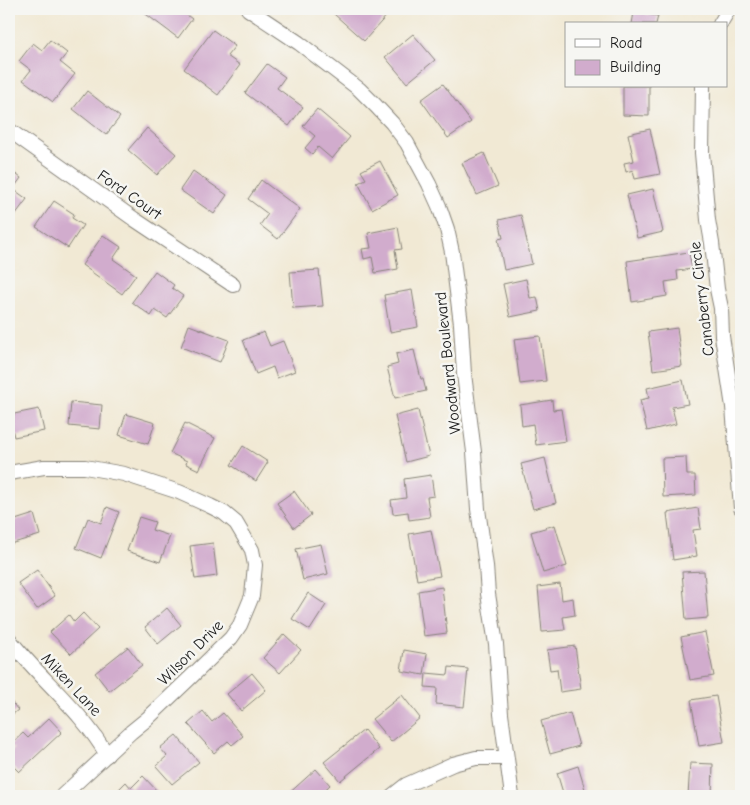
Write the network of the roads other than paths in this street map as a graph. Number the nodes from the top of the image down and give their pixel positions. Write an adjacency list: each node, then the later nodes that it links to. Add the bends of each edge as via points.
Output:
1 (248, 9): 11 (street, Woodward Boulevard, via 359,89 392,123 429,184 447,229 461,324)
2 (729, 9): 3 (street)
3 (721, 22)
4 (703, 88): 8 (street, Canaberry Circle, via 702,153 708,220 733,407)
5 (9, 130): 6 (street, Ford Court)
6 (233, 285)
7 (9, 473): 10 (street, Wilson Drive, via 44,467 84,467 124,474 178,492 224,513 236,523 252,550 255,565 252,596 240,625 191,677)
8 (741, 508)
9 (9, 639): 10 (street, Miken Lane, via 85,722)
10 (107, 755): 12 (street, Wilson Drive)
11 (506, 758): 13 (street, via 476,758 452,764 406,785); 14 (street, Woodward Boulevard)
12 (62, 796)
13 (392, 796)
14 (512, 796)

